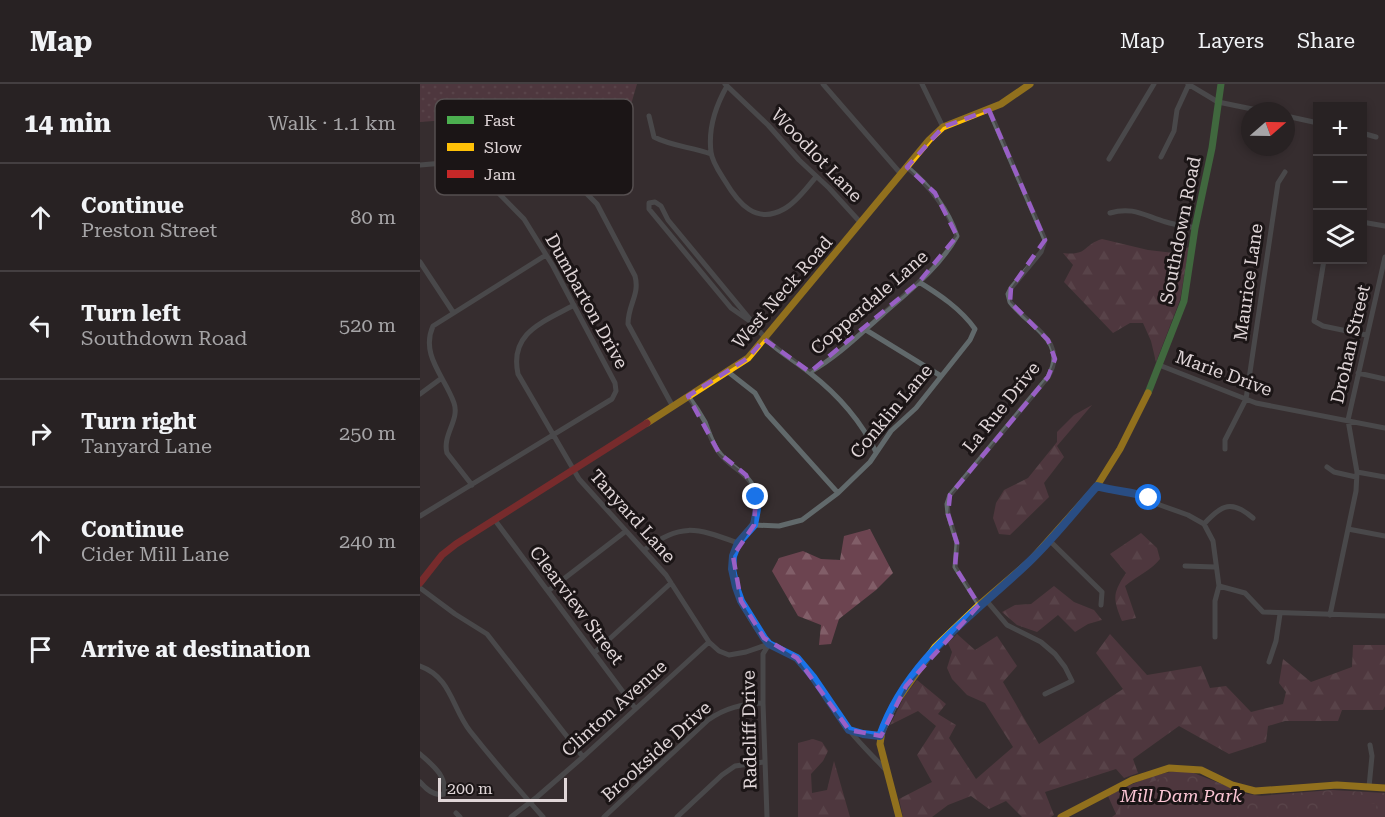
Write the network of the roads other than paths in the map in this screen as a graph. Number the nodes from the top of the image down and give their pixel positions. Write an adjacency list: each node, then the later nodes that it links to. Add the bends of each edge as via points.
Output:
1 (824, 84): 24 (street)
2 (922, 84): 14 (street)
3 (1029, 84): 10 (street, West Neck Road)
4 (1154, 84): 19 (street)
5 (1189, 84): 8 (street); 18 (street)
6 (1221, 84): 8 (street, Southdown Road)
7 (726, 85): 17 (street, via 713,114); 25 (street, Woodlot Lane)
8 (1218, 102): 9 (street); 32 (street, Southdown Road)
9 (1241, 107)
10 (989, 110): 14 (street, West Neck Road); 88 (street, La Rue Drive, via 1045,240 1041,252 1011,288 1010,302 1048,340 1055,359 1048,377 950,495 947,504 957,543 955,567)
11 (649, 116): 17 (street, via 654,137)
12 (1295, 118): 13 (street)
13 (1313, 122)
14 (943, 127): 22 (street, West Neck Road)
15 (1367, 134): 16 (street)
16 (1376, 137)
17 (711, 154): 25 (street, via 741,205 761,214 773,214 791,205)
18 (1161, 157)
19 (1109, 159)
20 (435, 164): 21 (street)
21 (420, 165)
22 (907, 167): 24 (street, West Neck Road); 39 (street, Copperdale Lane, via 935,193 957,236)
23 (1285, 172): 57 (street, Maurice Lane, via 1278,183)
24 (901, 174): 29 (street, West Neck Road)
25 (816, 177): 29 (street, Woodlot Lane)
26 (500, 195): 33 (street, Dumbarton Drive, via 524,219)
27 (588, 195): 58 (street, via 597,204 634,276 638,287 628,324)
28 (1110, 213): 32 (street, via 1145,213)
29 (860, 222): 45 (street, West Neck Road)
30 (1367, 223): 31 (street)
31 (1385, 226)
32 (1195, 228): 48 (street, Southdown Road, via 1184,301)
33 (546, 255): 40 (street, Dumbarton Drive); 41 (street)
34 (1385, 258): 44 (street, Drohan Street)
35 (420, 262): 37 (street)
36 (1323, 264): 44 (street, via 1314,321)
37 (427, 272): 38 (street); 41 (street)
38 (420, 276)
39 (919, 282): 43 (street, Copperdale Lane); 52 (street, Conklin Lane, via 944,298 975,329)
40 (574, 305): 61 (street, Tanyard Lane, via 528,331 516,352 518,374); 61 (street, Dumbarton Drive, via 615,383 616,392 612,399)
41 (453, 312): 46 (street, via 433,326)
42 (754, 324): 42 (street, via 695,255 661,206 649,203 653,215 730,308); 45 (street)
43 (866, 330): 50 (street, Copperdale Lane); 52 (street)
44 (1366, 335): 51 (street, Drohan Street)
45 (764, 339): 49 (street, West Neck Road, via 748,358); 50 (street)
46 (422, 341)
47 (424, 357): 54 (street)
48 (1160, 365): 57 (street, Marie Drive); 69 (street, Southdown Road, via 1120,449)
49 (727, 371): 56 (street, West Neck Road); 70 (street, via 755,393 767,414)
50 (810, 372): 63 (street, via 864,427)
51 (1358, 373): 53 (street); 59 (street, Drohan Street)
52 (941, 376): 63 (street, Conklin Lane)
53 (1385, 379)
54 (439, 380): 55 (street); 68 (street, via 456,410 445,446 447,453)
55 (420, 394)
56 (688, 396): 58 (street, West Neck Road); 75 (street, via 719,453 746,475 753,486 757,509)
57 (1246, 399): 59 (street, Marie Drive); 62 (street, Maurice Lane, via 1225,440)
58 (672, 405): 65 (street, West Neck Road)
59 (1348, 420): 60 (street, Marie Drive); 66 (street, Drohan Street)
60 (1385, 428)
61 (553, 435): 65 (street, Tanyard Lane); 68 (street, Dumbarton Drive)
62 (1225, 449)
63 (876, 452): 70 (street, Conklin Lane)
64 (1327, 467): 66 (street, via 1334,472)
65 (574, 470): 73 (street, West Neck Road); 77 (street, Tanyard Lane)
66 (1357, 474): 67 (street); 76 (street, Drohan Street)
67 (1385, 477)
68 (471, 485): 71 (street, Dumbarton Drive)
69 (1097, 486): 74 (street, via 1141,495); 79 (street, Southdown Road)
70 (838, 493): 75 (street, Conklin Lane, via 802,520 779,526)
71 (420, 516)
72 (1253, 518): 74 (street, via 1243,509 1223,507)
73 (495, 519): 85 (street, West Neck Road, via 442,555); 87 (street, Clearview Street)
74 (1204, 524): 83 (street, via 1213,541)
75 (754, 525): 80 (street)
76 (1348, 529): 78 (street); 91 (street, Drohan Street)
77 (626, 531): 81 (street, Tanyard Lane); 87 (street)
78 (1385, 536)
79 (1050, 541): 88 (street, Southdown Road); 89 (street, via 1102,592)
80 (738, 543): 81 (street, via 683,530 660,538); 95 (street, via 732,569 736,587)
81 (644, 550): 84 (street, Tanyard Lane)
82 (1185, 566): 83 (street)
83 (1215, 567): 86 (street)
84 (671, 583): 94 (street, Tanyard Lane); 96 (street)
85 (420, 585): 106 (street, via 487,634)
86 (1220, 586): 90 (street, via 1245,593 1263,612); 93 (street, via 1215,601)
87 (548, 591): 96 (street, Clearview Street)
88 (982, 603): 99 (street, La Rue Drive, via 1008,625 1041,642 1065,667 1071,681); 103 (street, Southdown Road, via 935,647 911,678)
89 (1101, 605)
90 (1280, 614): 91 (street); 97 (street)
91 (1330, 615): 92 (street)
92 (1385, 616)
93 (1215, 637)
94 (709, 642): 95 (street, via 729,654); 101 (street, Clinton Avenue)
95 (769, 644): 100 (street, Radcliff Drive, via 763,654); 102 (street, via 797,658)
96 (594, 653): 101 (street, Clearview Street)
97 (1269, 662)
98 (420, 666): 112 (street, via 445,684 468,728)
99 (1045, 694)
100 (763, 703): 107 (street, Radcliff Drive); 115 (street, Brookside Drive, via 733,707 708,720)
101 (635, 708): 106 (street, Clinton Avenue)
102 (849, 730): 103 (street); 108 (street)
103 (880, 736): 108 (street)
104 (1370, 745): 110 (street)
105 (420, 754): 109 (street, via 436,768 446,785 444,794 432,793)
106 (583, 757): 112 (street, Clinton Avenue)
107 (764, 762): 116 (street, via 735,766); 117 (street, Radcliff Drive)
108 (885, 768): 118 (street)
109 (420, 782)
110 (1369, 787): 111 (street); 119 (street, via 1332,785 1260,791 1232,785 1201,770 1169,768 1132,780)
111 (1385, 788)
112 (529, 802): 113 (street, Clinton Avenue); 114 (street)
113 (511, 817)
114 (543, 817)
115 (604, 817)
116 (677, 817)
117 (767, 817)
118 (899, 817)
119 (1061, 817)

